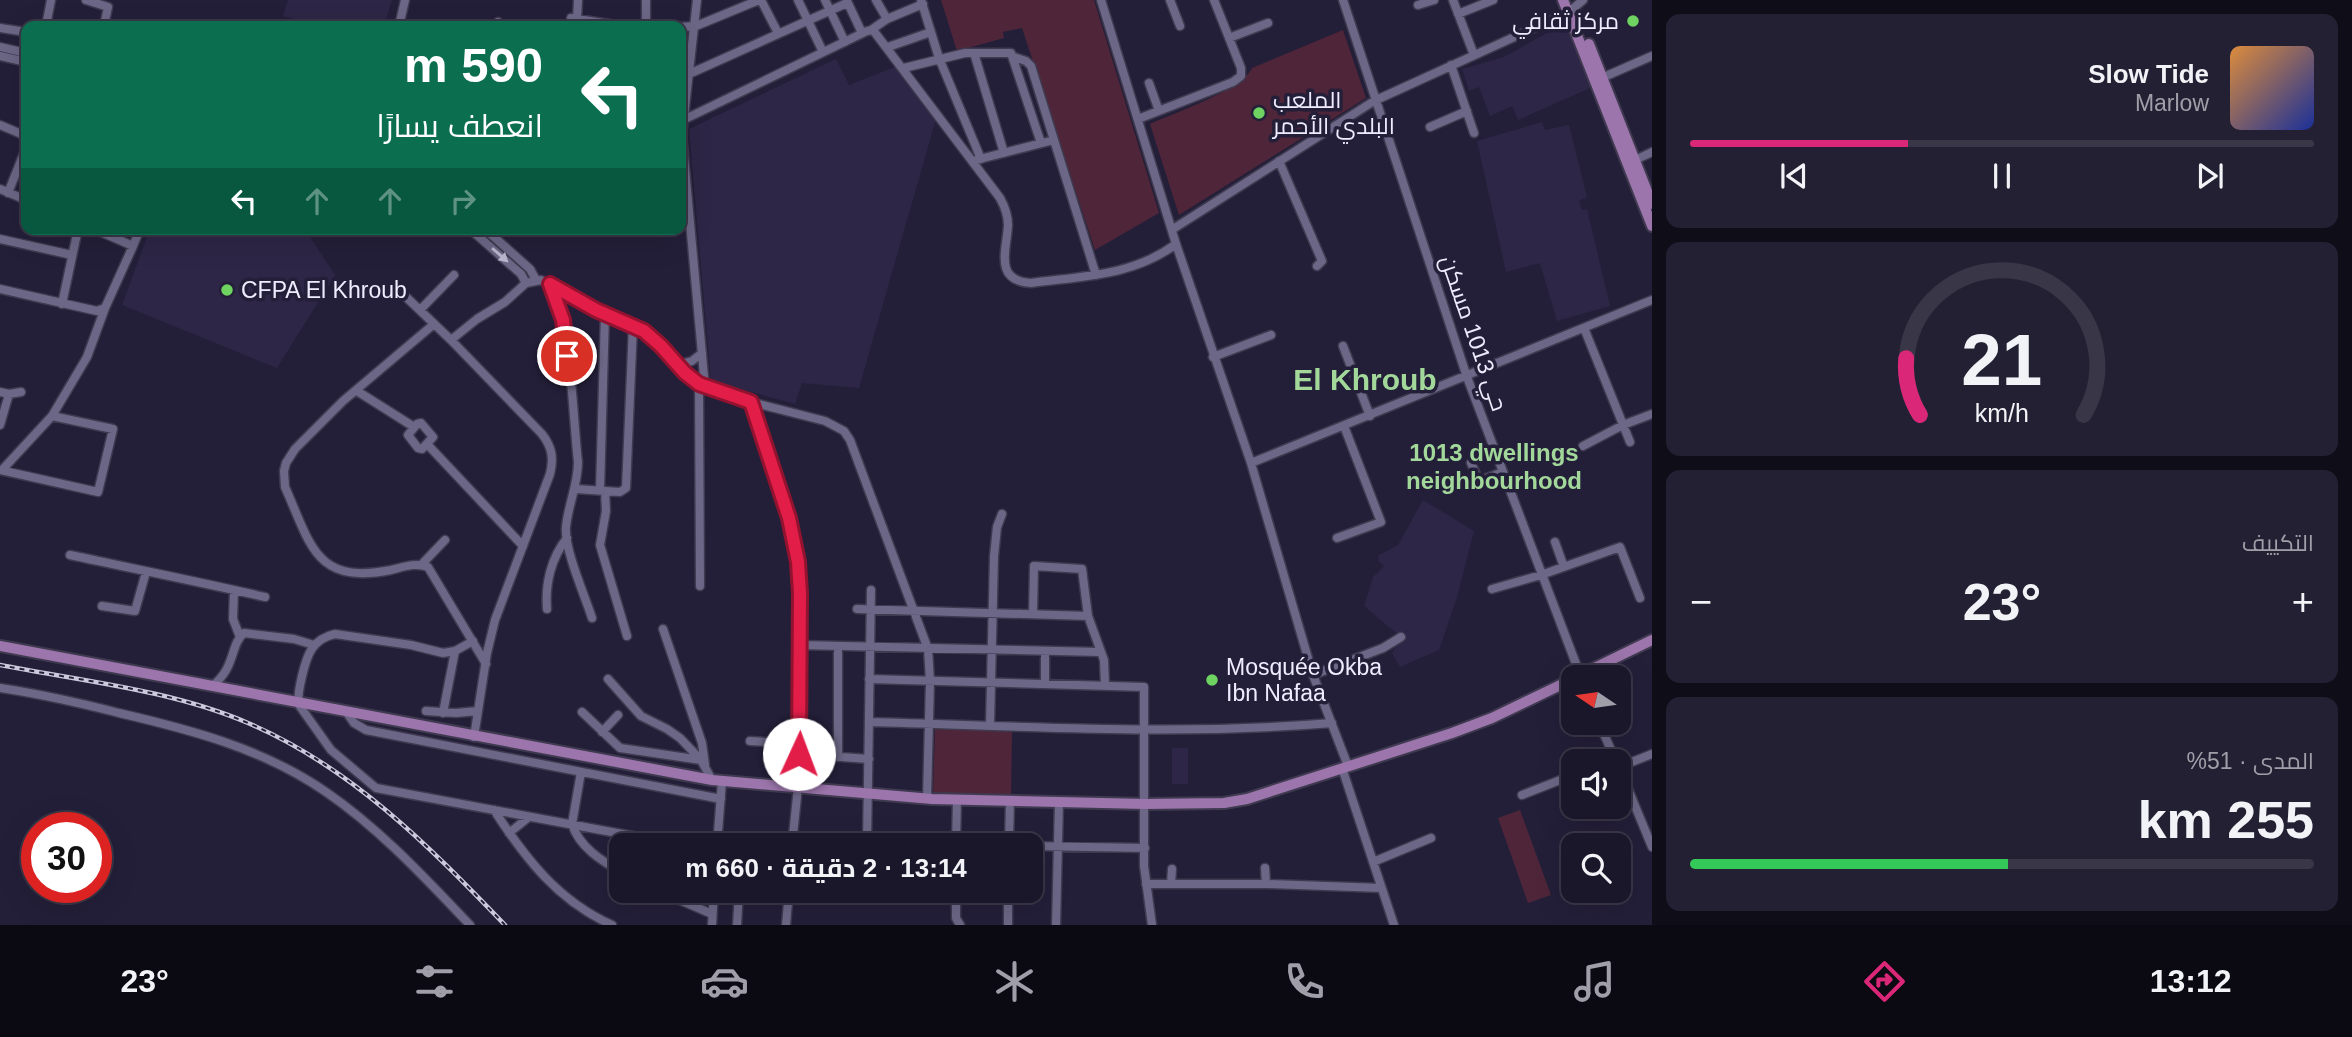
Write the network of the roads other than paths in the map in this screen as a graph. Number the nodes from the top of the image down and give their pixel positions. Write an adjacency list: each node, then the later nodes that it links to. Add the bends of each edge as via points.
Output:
1 (51, 0): 27 (street)
2 (86, 0): 28 (street, via 108,7)
3 (405, 0): 29 (street)
4 (578, 0): 30 (street, via 574,19)
5 (646, 0): 31 (street)
6 (697, 0): 33 (street)
7 (760, 0): 33 (street); 40 (street)
8 (798, 0): 25 (street)
9 (825, 0): 23 (street)
10 (876, 0): 26 (street)
11 (1101, 0): 64 (street)
12 (1170, 0): 34 (street)
13 (1214, 0): 41 (street)
14 (1343, 0): 60 (street, حي 1013 مسكن)
15 (1434, 0): 21 (street)
16 (1453, 0): 24 (street)
17 (1493, 0): 24 (street)
18 (1583, 0): 22 (street)
19 (847, 2): 23 (street); 38 (street)
20 (922, 2): 26 (street); 39 (street)
21 (1418, 5)
22 (1569, 5): 48 (street); 57 (main road)
23 (831, 11): 25 (street); 42 (street)
24 (1458, 14): 48 (street)
25 (807, 19): 40 (street); 46 (street)
26 (887, 19): 38 (street)
27 (47, 21)
28 (105, 21)
29 (399, 21)
30 (588, 21)
31 (646, 21)
32 (1268, 23): 41 (street)
33 (696, 26): 35 (street); 56 (street)
34 (1180, 26)
35 (686, 27)
36 (0, 28): 37 (street)
37 (21, 31)
38 (867, 31): 42 (street); 44 (street, via 875,31)
39 (931, 32): 44 (street); 52 (street)
40 (778, 33): 56 (street)
41 (1229, 38): 61 (street, via 1241,76)
42 (845, 42): 46 (street)
43 (0, 47): 45 (street)
44 (888, 47): 55 (street)
45 (21, 51)
46 (823, 52): 63 (street)
47 (974, 52): 51 (street, via 1006,52); 52 (street); 72 (street)
48 (1474, 55): 54 (street)
49 (1652, 55): 57 (street)
50 (0, 56): 53 (street)
51 (1014, 57): 69 (street, via 1031,66); 70 (street)
52 (939, 58): 55 (street); 74 (street)
53 (21, 61)
54 (1451, 65): 60 (street); 62 (street)
55 (904, 68): 74 (street)
56 (689, 74): 59 (street)
57 (1599, 79): 75 (main road); 81 (main road)
58 (1149, 83): 61 (street)
59 (686, 97)
60 (1374, 101): 76 (street); 114 (street, حي 1013 مسكن)
61 (1159, 111): 64 (street)
62 (1467, 111): 66 (street); 67 (street)
63 (686, 119)
64 (1138, 119): 82 (street)
65 (0, 125): 68 (street)
66 (1430, 127)
67 (1474, 133)
68 (21, 134)
69 (1054, 140): 70 (street); 94 (street)
70 (1041, 143): 72 (street)
71 (1652, 152): 75 (street)
72 (1004, 153): 74 (street)
73 (21, 158): 78 (street)
74 (977, 160): 94 (street, via 1006,211 1003,260 1012,277 1031,283)
75 (1635, 160): 80 (main road)
76 (1279, 161): 82 (street); 92 (street, via 1322,261)
77 (686, 182): 111 (street)
78 (4, 191): 79 (street)
79 (21, 198)
80 (1652, 204)
81 (1652, 226)
82 (1173, 229): 89 (street)
83 (77, 235): 91 (street)
84 (108, 235): 90 (street)
85 (138, 235): 90 (street)
86 (477, 235): 96 (street, one-way to 96)
87 (492, 235): 95 (street)
88 (0, 239): 91 (street)
89 (1176, 244): 94 (street, via 1136,267); 112 (street)
90 (133, 246): 102 (street)
91 (72, 255): 101 (street)
92 (1317, 265)
93 (454, 275): 103 (street)
94 (1096, 275)
95 (536, 280): 96 (street); 97 (street)
96 (526, 283): 109 (street)
97 (550, 284): 104 (street); 134 (street, via 565,330 578,462)
98 (0, 289): 101 (street)
99 (405, 296): 103 (street)
100 (1652, 300): 107 (street)
101 (62, 303): 102 (street, via 97,312)
102 (105, 308): 121 (street, via 87,357)
103 (420, 310): 105 (street)
104 (605, 314): 106 (street); 135 (street)
105 (434, 324): 109 (street); 116 (street)
106 (633, 326): 113 (street, via 656,341); 135 (street, via 627,486 622,492)
107 (1584, 328): 114 (street); 124 (street)
108 (1271, 334): 112 (street)
109 (451, 340): 141 (street, via 542,434 551,449 551,474)
110 (1343, 346): 122 (street)
111 (702, 354): 113 (street); 115 (street)
112 (1213, 357): 130 (street)
113 (677, 365): 115 (street)
114 (1467, 377): 122 (street); 133 (street, حي 1013 مسكن)
115 (702, 385): 119 (street); 147 (street)
116 (357, 391): 126 (street); 143 (street, via 290,455 284,471 285,488 311,546 332,568 361,575)
117 (21, 392): 118 (street)
118 (4, 393): 123 (street)
119 (751, 402): 157 (street, via 825,421 844,431); 169 (street, via 794,540 800,585)
120 (1652, 414): 124 (street)
121 (52, 416): 132 (street); 132 (street, via 113,429 97,492)
122 (1370, 416): 125 (street)
123 (0, 425)
124 (1623, 425): 127 (street); 129 (street)
125 (1344, 426): 130 (street); 138 (street, via 1381,522)
126 (414, 427): 128 (street, via 421,424 432,435); 128 (street, via 409,438 420,449)
127 (1630, 442)
128 (428, 444): 141 (street)
129 (1583, 446)
130 (1251, 463): 181 (street)
131 (1471, 463): 133 (street, via 1479,481)
132 (1, 470)
133 (1503, 472): 146 (street, حي 1013 مسكن)
134 (576, 489): 135 (street); 137 (street)
135 (602, 490): 163 (street, via 606,511 600,545)
136 (1002, 514): 158 (street, via 994,543)
137 (567, 538): 154 (street, via 548,580); 161 (street)
138 (1337, 538)
139 (445, 540): 143 (street)
140 (1555, 542): 144 (street)
141 (523, 546): 178 (street, via 495,620)
142 (70, 555): 145 (street)
143 (422, 564): 167 (street, via 433,572)
144 (1564, 567): 146 (street); 152 (street, via 1620,547)
145 (146, 572): 149 (street); 153 (street, via 135,611)
146 (1541, 575): 148 (street); 179 (street, حي 1013 مسكن)
147 (700, 586)
148 (1492, 589)
149 (234, 590): 151 (street); 164 (street, via 233,619)
150 (871, 590): 156 (street)
151 (265, 597)
152 (1640, 598)
153 (102, 606)
154 (547, 609)
155 (857, 609): 156 (street)
156 (870, 610): 157 (street); 172 (street)
157 (915, 611): 158 (street); 173 (street)
158 (994, 612): 159 (street); 174 (street)
159 (1033, 613): 160 (street); 160 (street, via 1034,566 1082,569)
160 (1088, 616): 177 (street)
161 (592, 618)
162 (663, 629): 216 (street, via 703,748)
163 (627, 636)
164 (240, 637): 168 (street, via 249,633); 189 (street, via 230,666)
165 (1401, 637): 181 (street)
166 (1652, 640): 180 (main road)
167 (472, 641): 175 (street); 178 (street)
168 (314, 645): 175 (street, via 335,635 443,653); 191 (street, via 306,659)
169 (799, 645): 171 (street); 208 (street)
170 (0, 646): 189 (main road)
171 (838, 646): 172 (street); 213 (street)
172 (870, 647): 173 (street); 183 (street)
173 (928, 649): 174 (street); 184 (street)
174 (993, 649): 176 (street); 185 (street)
175 (455, 650): 196 (street)
176 (1045, 651): 177 (street); 186 (street)
177 (1100, 652): 187 (street)
178 (486, 664): 193 (street)
179 (1574, 665)
180 (1602, 665)
181 (1313, 675): 200 (street)
182 (608, 679): 216 (street, via 641,716 676,735)
183 (869, 680): 184 (street); 198 (street)
184 (930, 681): 185 (street); 199 (street)
185 (992, 682): 186 (street); 201 (street)
186 (1045, 684): 187 (street)
187 (1105, 685): 202 (street, via 1144,687)
188 (1561, 685): 217 (main road, via 1492,718)
189 (212, 686): 191 (main road)
190 (0, 688): 262 (street, via 183,727 240,747 307,780 378,833)
191 (298, 702): 195 (main road); 231 (street, via 328,748 376,788)
192 (426, 710): 196 (street)
193 (478, 711): 196 (street); 206 (street)
194 (582, 712): 203 (street)
195 (347, 713): 204 (main road); 209 (street, via 366,730)
196 (443, 713)
197 (618, 715): 203 (street)
198 (870, 722): 199 (street); 214 (street)
199 (929, 723): 201 (street); 226 (street)
200 (1332, 723): 202 (street); 217 (street)
201 (990, 725): 202 (street)
202 (1145, 728): 230 (street)
203 (602, 732): 216 (street, via 624,749)
204 (451, 733): 206 (main road); 209 (main road)
205 (1604, 735): 210 (street)
206 (474, 737): 220 (main road)
207 (750, 741): 208 (street)
208 (799, 744): 211 (street)
209 (449, 745): 218 (street)
210 (1610, 748)
211 (799, 754): 213 (street); 221 (street)
212 (1652, 754): 215 (street)
213 (838, 757): 214 (street)
214 (869, 759): 222 (street)
215 (1631, 762)
216 (703, 763): 220 (street)
217 (1345, 767): 230 (main road, via 1247,799); 247 (street)
218 (581, 772): 225 (street); 233 (street)
219 (1561, 780): 224 (street)
220 (717, 781): 221 (main road); 225 (street)
221 (798, 787): 222 (main road); 237 (street)
222 (868, 793): 226 (main road); 238 (street)
223 (1631, 793): 241 (street)
224 (1522, 795)
225 (721, 799): 236 (street)
226 (927, 799): 227 (main road)
227 (957, 799): 228 (main road); 239 (street)
228 (1010, 800): 229 (main road); 240 (street)
229 (1059, 801): 230 (main road); 244 (street)
230 (1145, 804): 246 (street)
231 (494, 810): 232 (street); 234 (street)
232 (530, 817): 233 (street); 234 (street)
233 (572, 824): 235 (street); 248 (street, via 580,840)
234 (509, 833): 263 (street, via 519,850 560,892)
235 (619, 833)
236 (718, 833)
237 (793, 833)
238 (867, 833)
239 (956, 833)
240 (1009, 833)
241 (1650, 834): 245 (street)
242 (1431, 838): 247 (street)
243 (1043, 845): 244 (street)
244 (1058, 845): 246 (street); 269 (street)
245 (1652, 847)
246 (1145, 848): 251 (street)
247 (1373, 863): 254 (street)
248 (609, 864)
249 (1265, 868): 253 (street)
250 (1172, 869): 252 (street)
251 (1146, 884): 252 (street); 270 (street)
252 (1171, 884): 253 (street)
253 (1266, 884): 254 (street)
254 (1381, 888): 271 (street)
255 (687, 903): 261 (street)
256 (713, 903): 261 (street)
257 (738, 903): 265 (street)
258 (788, 903): 266 (street)
259 (956, 903): 267 (street)
260 (1008, 903): 268 (street)
261 (712, 914): 264 (street)
262 (470, 925)
263 (612, 925)
264 (712, 925)
265 (737, 925)
266 (786, 925)
267 (960, 925)
268 (1008, 925)
269 (1056, 925)
270 (1152, 925)
271 (1394, 925)

